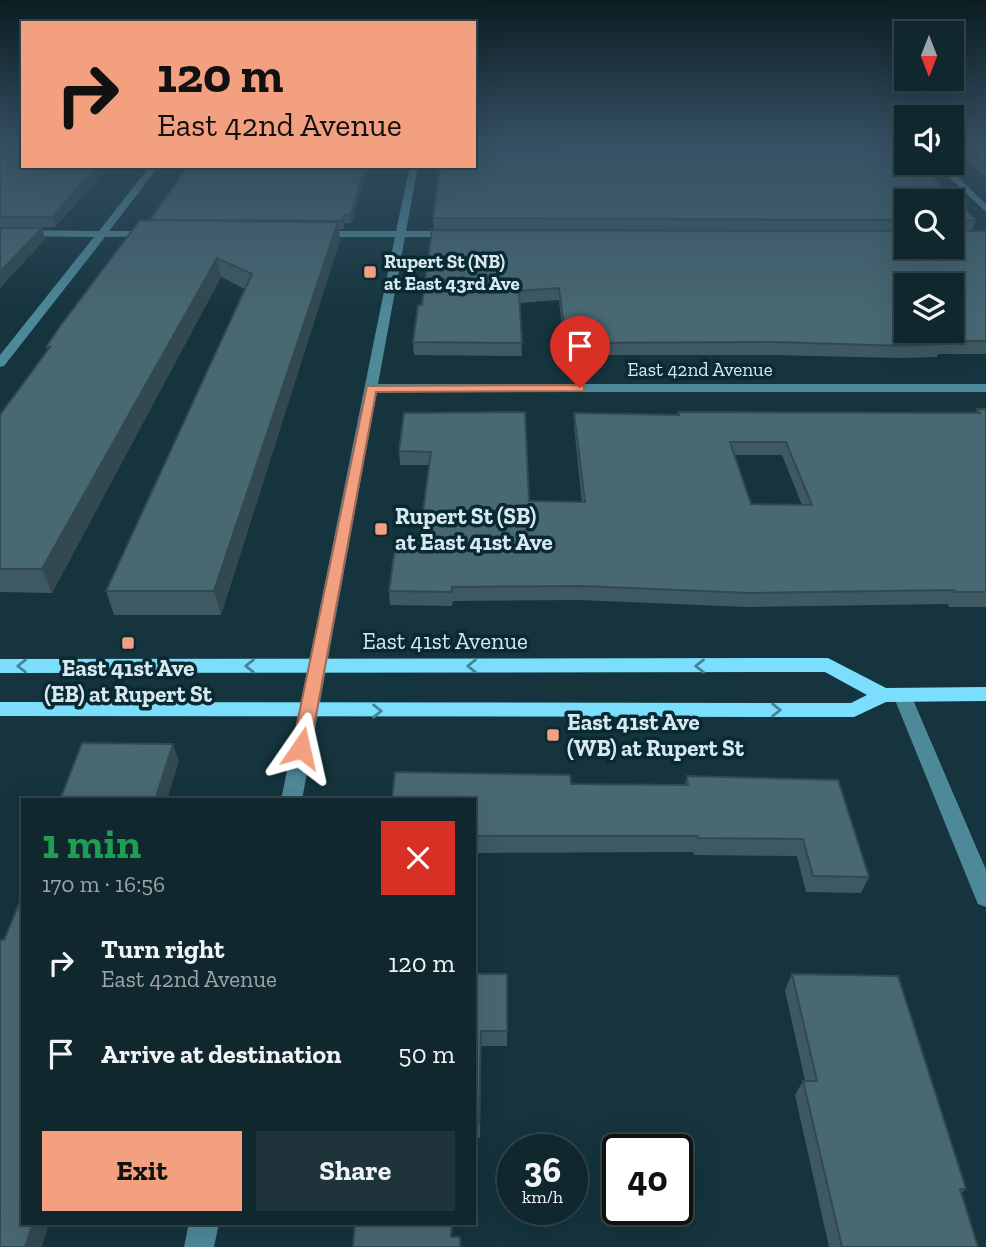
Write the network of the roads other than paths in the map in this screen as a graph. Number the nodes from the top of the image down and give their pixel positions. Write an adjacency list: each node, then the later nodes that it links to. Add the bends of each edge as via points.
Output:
1 (130, 199): 5 (street)
2 (408, 199): 4 (street)
3 (0, 233): 5 (street)
4 (401, 233): 7 (street); 8 (street); 10 (street)
5 (103, 234): 6 (street); 9 (street)
6 (169, 234)
7 (309, 234)
8 (464, 234)
9 (0, 363)
10 (371, 388): 11 (street, East 42nd Avenue); 13 (street)
11 (986, 388)
12 (0, 666): 13 (main road, East 41st Avenue, one-way to 12)
13 (318, 666): 15 (main road, East 41st Avenue, one-way to 13, via 828,665); 17 (street)
14 (986, 694): 15 (main road, East 41st Avenue)
15 (893, 695): 17 (main road, East 41st Avenue, one-way to 15, via 854,710); 19 (street)
16 (0, 709): 17 (main road, East 41st Avenue)
17 (309, 710): 18 (street)
18 (291, 798)
19 (986, 897)
20 (204, 1225): 21 (street)
21 (199, 1247)

